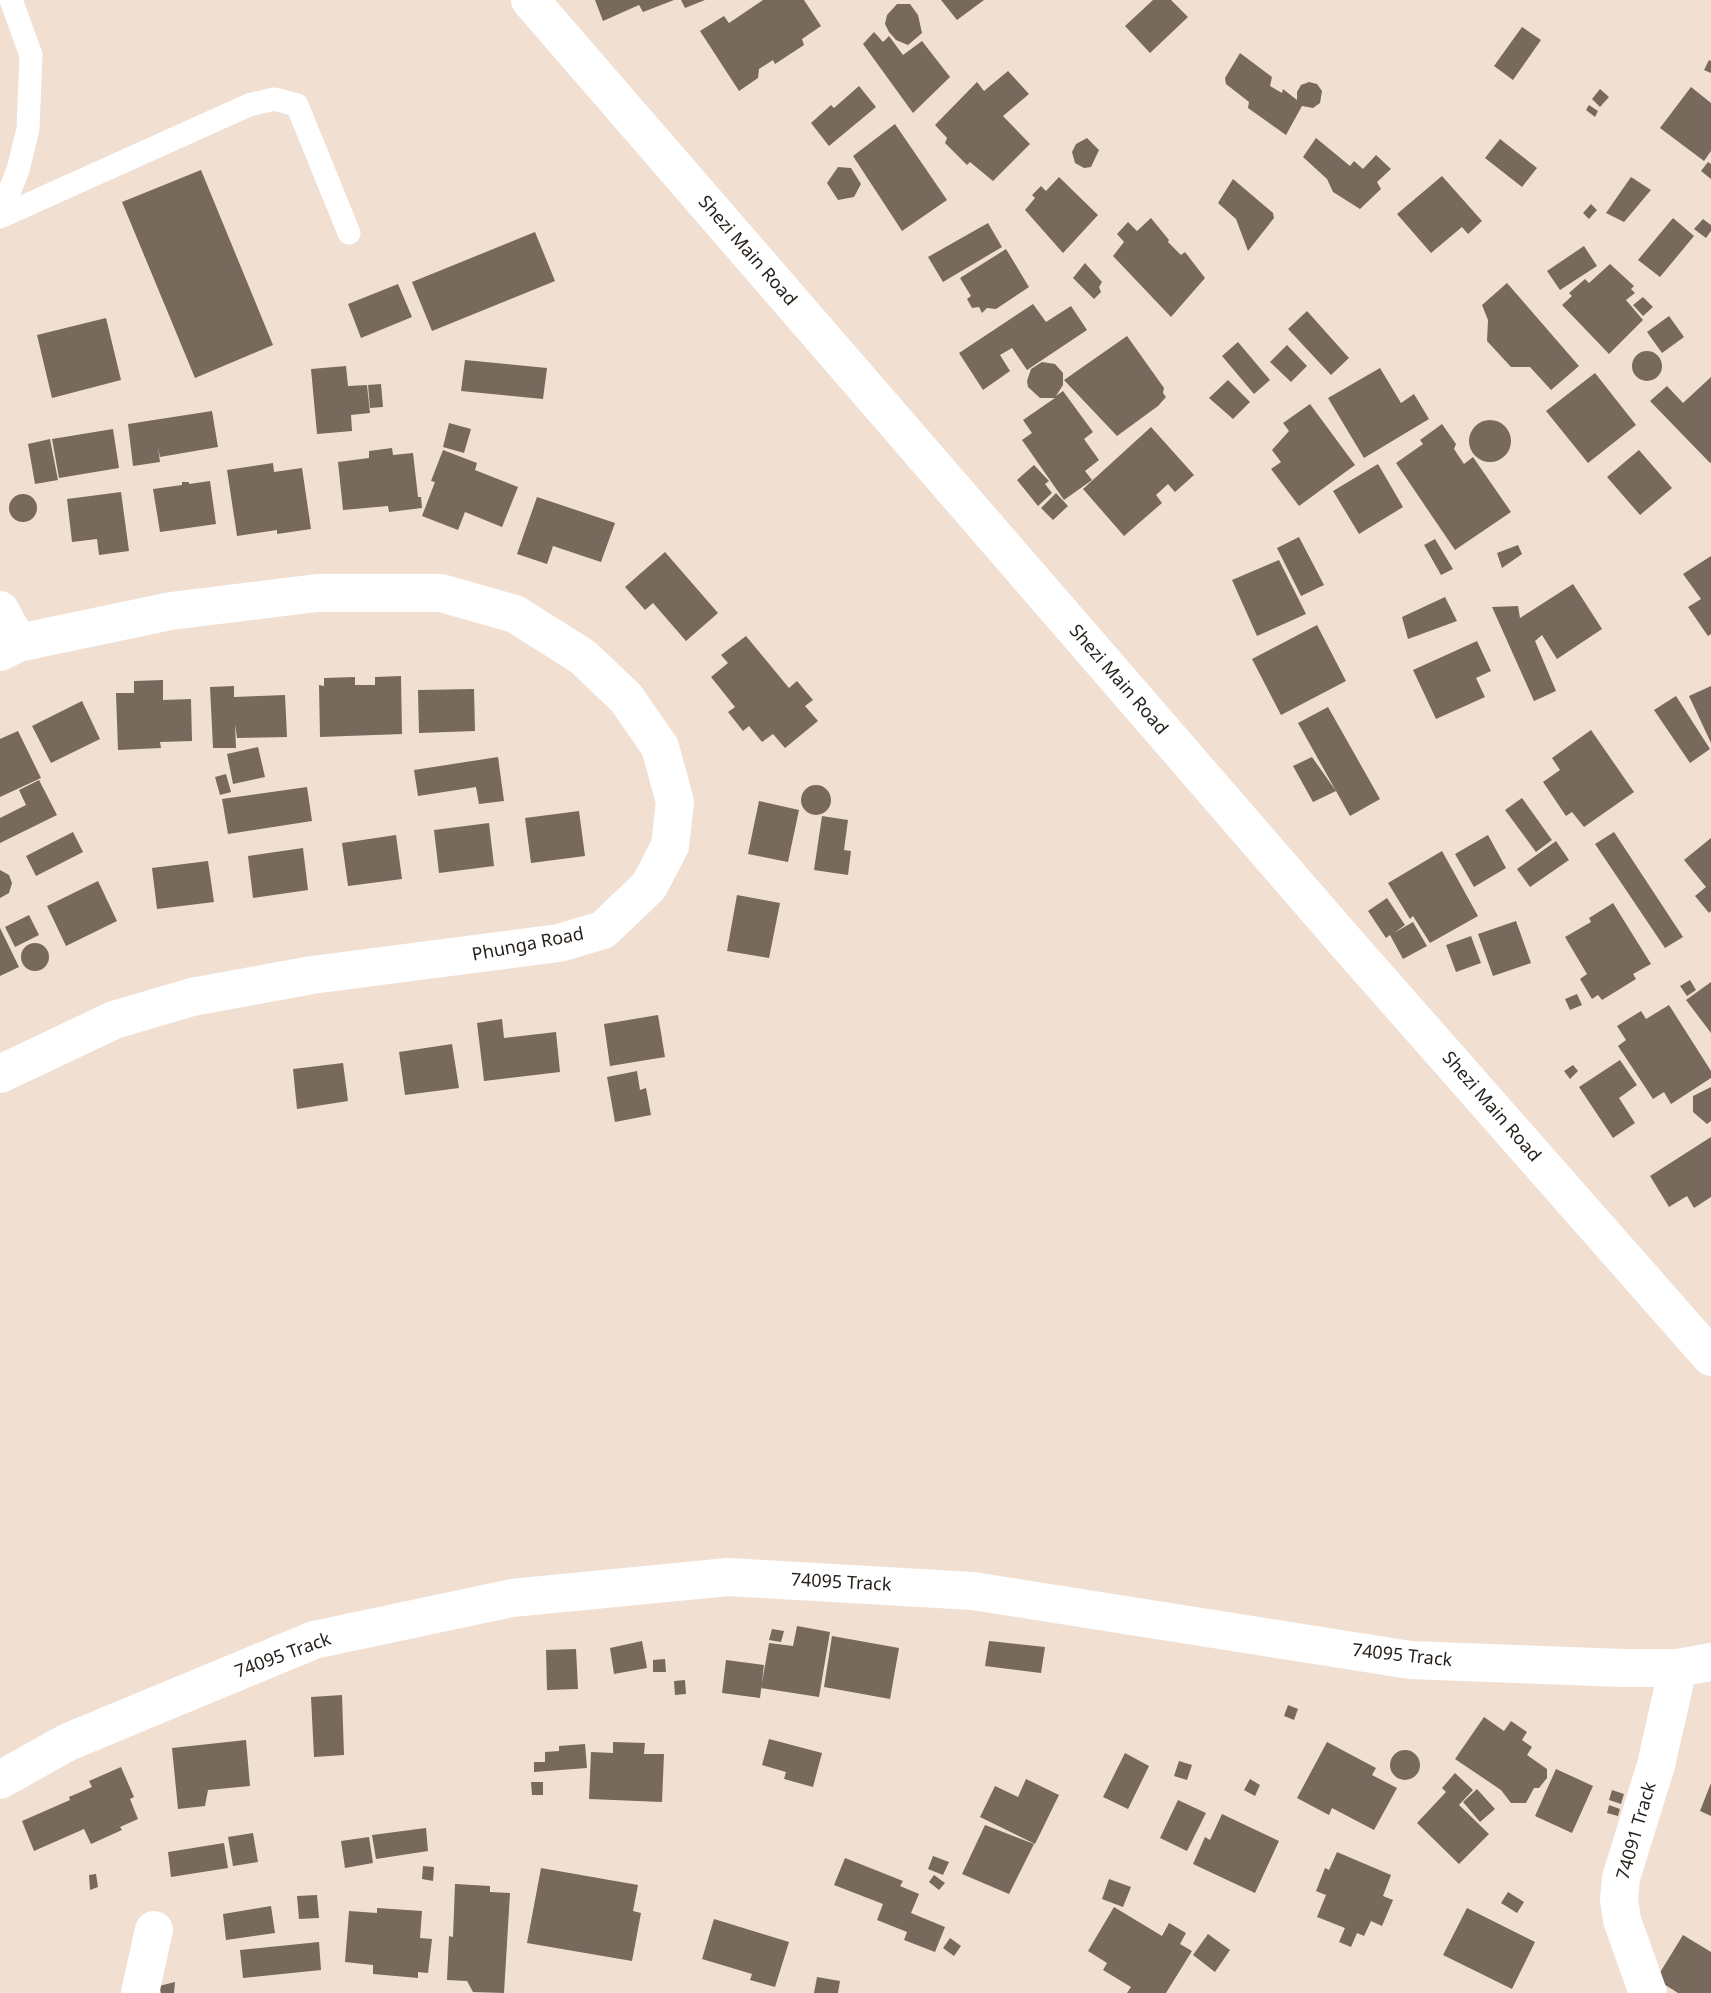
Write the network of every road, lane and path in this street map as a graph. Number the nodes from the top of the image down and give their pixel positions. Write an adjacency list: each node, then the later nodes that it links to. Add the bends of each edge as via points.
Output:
1 (11, 0): 3 (lane, via 31,55 27,129 18,170)
2 (530, 0): 9 (street, Shezi Main Road, via 1315,908)
3 (0, 207)
4 (0, 217): 5 (lane, via 249,105 274,99 297,105)
5 (349, 233)
6 (0, 610): 7 (street)
7 (9, 648): 8 (street, Phunga Road, via 171,611 317,593 440,593 515,614 583,657 626,698 660,747 675,802 670,846 649,886 603,930 559,943 312,975 192,997 114,1020)
8 (0, 1074)
9 (1711, 1357)
10 (1695, 1665): 11 (street, 74095 Track, via 1410,1660 973,1591 728,1577 513,1598 314,1640 68,1742); 14 (street, 74091 Track, via 1656,1765 1624,1867 1619,1899)
11 (0, 1780)
12 (153, 1930): 13 (street)
13 (140, 1993)
14 (1648, 1993)

